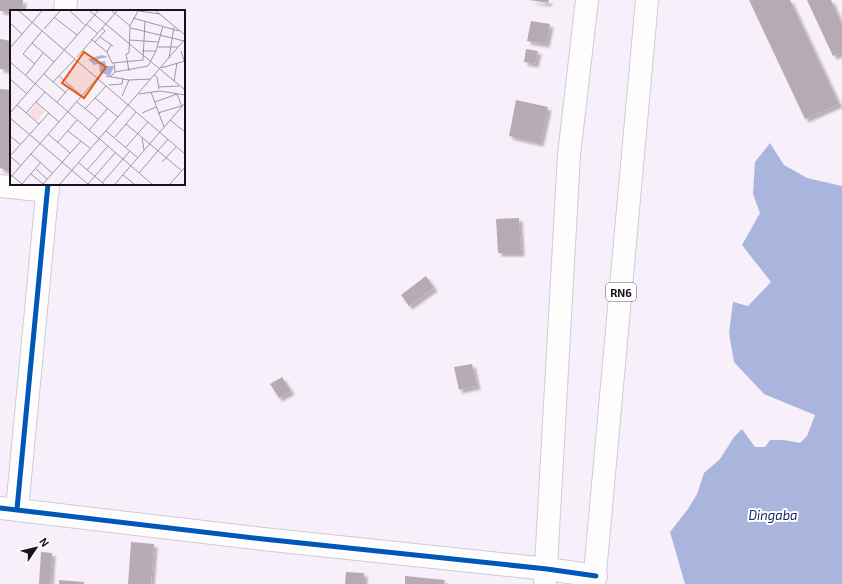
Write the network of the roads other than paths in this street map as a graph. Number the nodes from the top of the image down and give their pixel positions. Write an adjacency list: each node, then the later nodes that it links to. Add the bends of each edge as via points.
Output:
1 (66, 0): 4 (main road)
2 (587, 0): 8 (main road, via 569,155)
3 (647, 0): 9 (main road, RN6)
4 (65, 10)
5 (0, 186): 6 (main road)
6 (48, 188): 7 (main road)
7 (9, 508): 8 (main road)
8 (546, 576): 9 (main road)
9 (595, 580)

